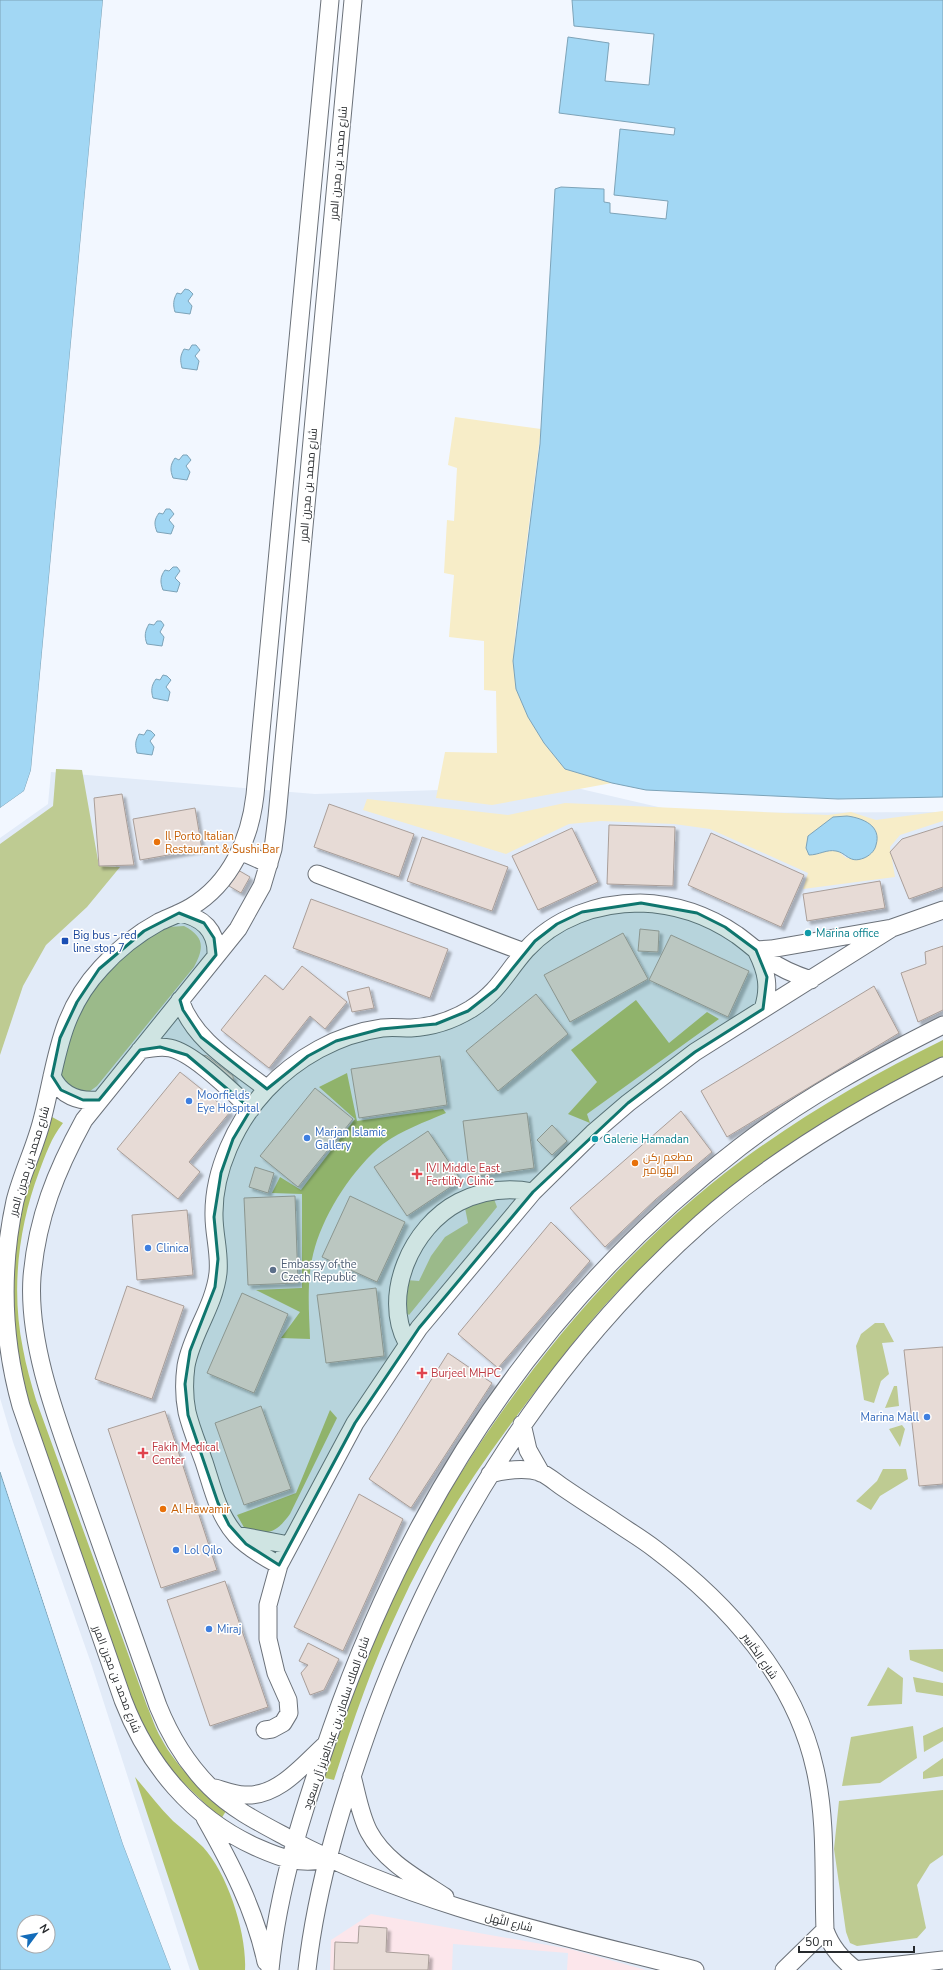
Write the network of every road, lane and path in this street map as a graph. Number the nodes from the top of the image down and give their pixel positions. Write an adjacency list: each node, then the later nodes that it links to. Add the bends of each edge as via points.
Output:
1 (330, 0): 3 (street, شارع محمد بن مجرن المرر)
2 (353, 0): 4 (street, شارع محمد بن مجرن المرر)
3 (312, 195): 4 (street); 5 (street, شارع محمد بن مجرن المرر, via 255,795 250,826)
4 (335, 197): 6 (street, شارع محمد بن مجرن المرر, via 278,809)
5 (240, 851): 6 (street); 9 (street, شارع محمد بن مجرن المرر, via 230,870 212,891)
6 (270, 864): 13 (street, شارع محمد بن مجرن المرر, via 252,907)
7 (317, 874): 12 (street)
8 (943, 910): 10 (street)
9 (179, 913): 13 (street, via 197,918 210,930 216,946); 20 (street, شارع محمد بن مجرن المرر, via 128,942 91,980 68,1019 55,1056)
10 (892, 928): 11 (street); 14 (street)
11 (756, 950): 12 (street, via 725,927 697,913 641,903 582,912 557,924); 14 (street, via 780,967); 16 (street, via 767,977 766,999)
12 (524, 952): 21 (street, via 496,990 468,1011 436,1024 366,1031 336,1041 308,1056)
13 (216, 955): 15 (street, شارع محمد بن مجرن المرر)
14 (811, 980): 16 (street)
15 (180, 1000): 18 (street, شارع محمد بن مجرن المرر); 21 (street, via 188,1019 201,1037)
16 (762, 1009): 24 (street, via 695,1052 628,1102)
17 (943, 1025): 33 (street, شارع الملك سلمان بن عبدالعزيز آل سعود, via 830,1088 741,1146 666,1207 632,1239 568,1308 508,1384 430,1505 366,1636)
18 (140, 1050): 22 (street, شارع محمد بن مجرن المرر); 23 (street, via 160,1047 179,1051 196,1062)
19 (943, 1066): 26 (street, via 880,1098 815,1138 702,1222 657,1264 606,1320)
20 (52, 1076): 22 (street, via 61,1090 71,1096 83,1100); 36 (street, شارع محمد بن مجرن المرر, via 42,1123 19,1187 9,1228 3,1284 4,1327 9,1358 21,1406 130,1720 164,1776)
21 (267, 1089): 23 (street)
22 (99, 1100): 35 (street, شارع محمد بن مجرن المرر, via 84,1120 54,1178 39,1228 32,1278 32,1305 38,1346 56,1416 161,1713 184,1756)
23 (251, 1109): 29 (street, via 233,1139 221,1174 214,1216 218,1259 216,1287 190,1351 185,1384 188,1415 193,1430 218,1504)
24 (533, 1192): 25 (street); 25 (street, via 501,1190 472,1196 446,1211 426,1230 410,1254 398,1294 399,1321)
25 (407, 1343): 30 (street, via 355,1423)
26 (522, 1424): 27 (street, شارع الكَاسِر, via 528,1450); 28 (street)
27 (541, 1473): 28 (street, شارع الكَاسِر, via 510,1470); 41 (street, شارع الكَاسِر, via 654,1548 711,1595 749,1637 775,1674 802,1726 815,1769 823,1837)
28 (490, 1474): 34 (street, via 461,1523 418,1607 384,1687)
29 (236, 1535): 30 (street); 31 (street)
30 (289, 1545): 31 (street)
31 (279, 1565): 32 (street, via 268,1605 268,1639 276,1673 288,1700 289,1712 277,1727)
32 (265, 1730)
33 (326, 1744): 35 (street, via 286,1781 268,1791 246,1795); 37 (street, شارع الملك سلمان بن عبدالعزيز آل سعود)
34 (352, 1775): 38 (street); 40 (street, via 369,1831 385,1853 394,1862)
35 (210, 1787): 37 (street, شارع محمد بن مجرن المرر, via 237,1810)
36 (203, 1814): 39 (street, شارع محمد بن مجرن المرر, via 244,1841); 43 (street, via 240,1884 254,1919)
37 (296, 1842): 38 (street, شارع محمد بن مجرن المرر); 39 (street, شارع الملك سلمان بن عبدالعزيز آل سعود)
38 (329, 1859): 39 (street, شارع محمد بن مجرن المرر, via 317,1862); 40 (street, شارع النَّهل, via 363,1874); 44 (street, via 314,1919)
39 (291, 1860): 43 (street, شارع الملك سلمان بن عبدالعزيز آل سعود, via 279,1907)
40 (467, 1911): 45 (street, شارع النَّهل)
41 (825, 1930): 46 (street); 47 (street, شارع الكَاسِر, via 840,1957)
42 (943, 1960): 47 (street)
43 (269, 1970)
44 (307, 1970)
45 (694, 1970)
46 (784, 1970)
47 (855, 1970)

